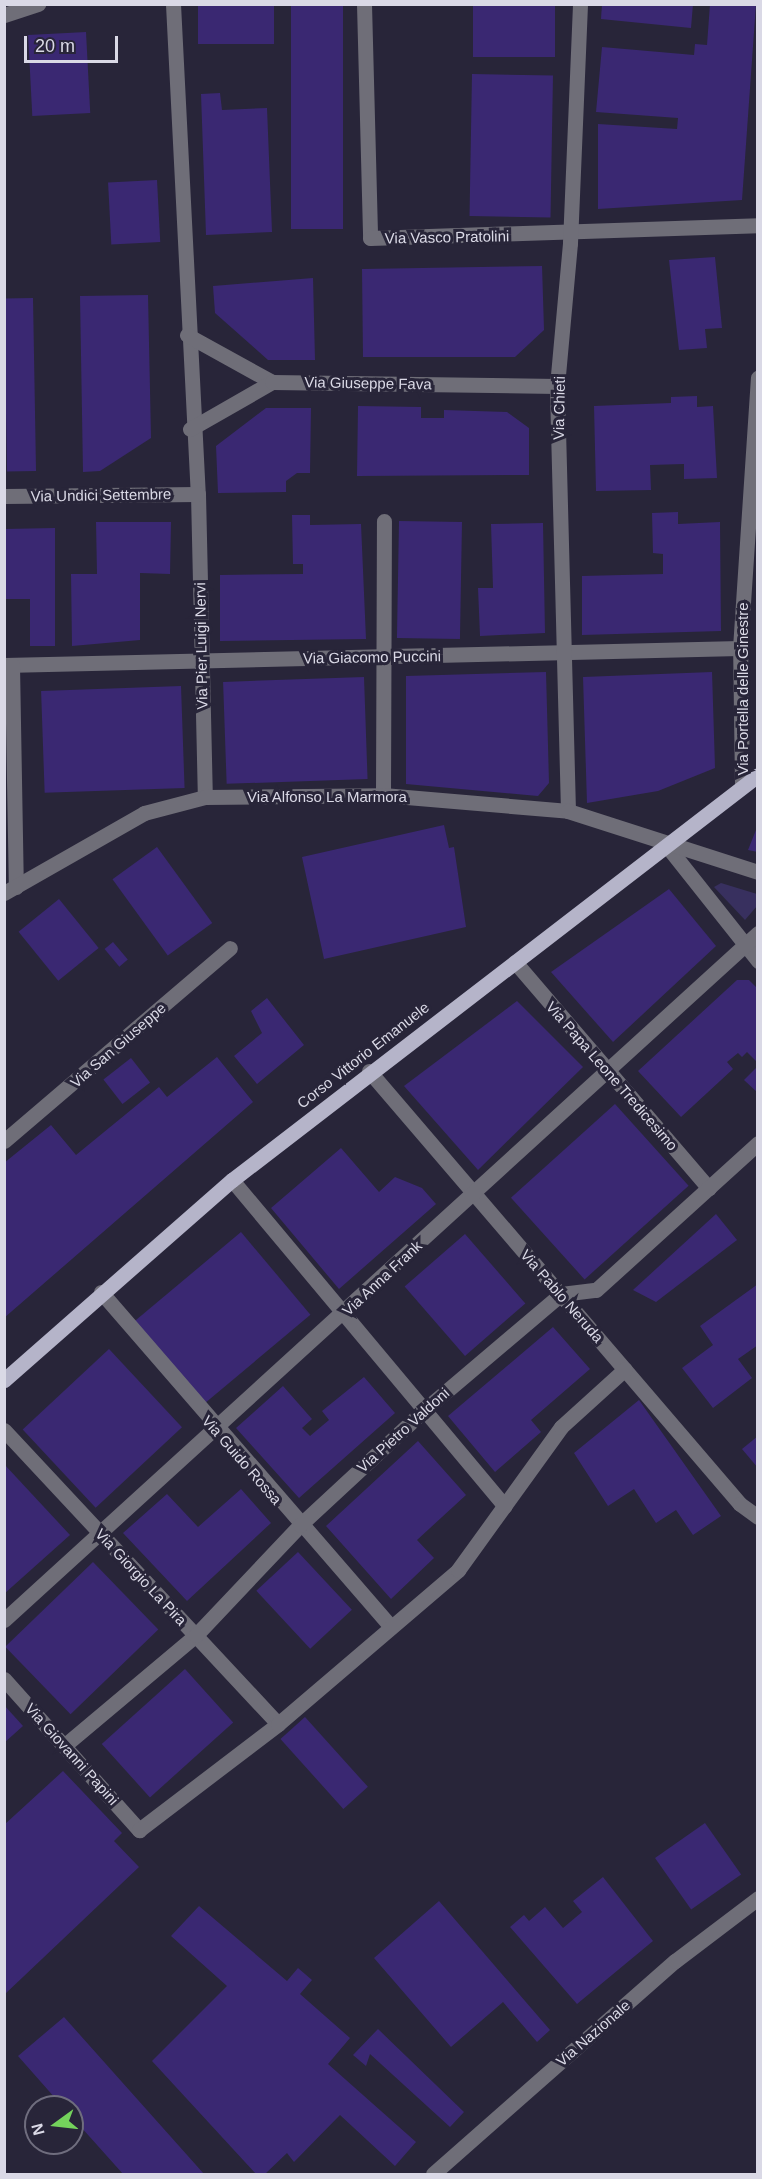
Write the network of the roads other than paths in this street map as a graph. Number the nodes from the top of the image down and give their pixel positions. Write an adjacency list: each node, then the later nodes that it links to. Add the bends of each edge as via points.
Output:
1 (38, 4): 5 (street)
2 (173, 4): 8 (street, Via Pier Luigi Nervi)
3 (364, 4): 7 (street, Via Vasco Pratolini, via 370,238)
4 (580, 4): 7 (street, Via Chieti)
5 (4, 15)
6 (758, 225): 7 (street, Via Vasco Pratolini)
7 (571, 234): 11 (street, Via Chieti)
8 (187, 335): 10 (street); 12 (street, Via Pier Luigi Nervi)
9 (758, 378): 13 (street, Via Portella delle Ginestre)
10 (272, 382): 11 (street, Via Giuseppe Fava); 12 (street)
11 (557, 386): 18 (street, Via Chieti)
12 (190, 429): 14 (street, Via Pier Luigi Nervi)
13 (755, 456): 17 (street, Via Portella delle Ginestre)
14 (198, 494): 15 (street, Via Undici Settembre); 20 (street, Via Pier Luigi Nervi)
15 (4, 496)
16 (384, 521): 19 (street)
17 (740, 648): 18 (street, Via Giacomo Puccini); 23 (street, Via Portella delle Ginestre)
18 (563, 652): 19 (street, Via Giacomo Puccini); 26 (street, Via Chieti)
19 (386, 656): 20 (street, Via Giacomo Puccini); 24 (street)
20 (201, 660): 21 (street, Via Giacomo Puccini); 25 (street, Via Pier Luigi Nervi)
21 (8, 665): 29 (street)
22 (758, 775): 23 (main road, Corso Vittorio Emanuele)
23 (742, 784): 27 (main road, Corso Vittorio Emanuele)
24 (383, 795): 25 (street, Via Alfonso La Marmora); 26 (street, Via Alfonso La Marmora)
25 (205, 797): 29 (street, Via Alfonso La Marmora, via 144,813)
26 (568, 811): 27 (street, Via Alfonso La Marmora)
27 (667, 846): 28 (street, Via Alfonso La Marmora); 31 (street); 34 (main road, Corso Vittorio Emanuele)
28 (758, 872)
29 (10, 890)
30 (758, 933): 31 (street, Via Anna Frank)
31 (744, 945): 33 (street); 36 (street, Via Anna Frank)
32 (230, 948): 37 (street, Via San Giuseppe)
33 (758, 961)
34 (515, 962): 35 (main road, Corso Vittorio Emanuele); 36 (street, Via Papa Leone Tredicesimo)
35 (369, 1071): 39 (main road, Corso Vittorio Emanuele); 41 (street, Via Pablo Neruda)
36 (605, 1071): 40 (street, Via Papa Leone Tredicesimo); 41 (street, Via Anna Frank)
37 (4, 1141)
38 (758, 1143): 40 (street)
39 (232, 1180): 42 (main road, Corso Vittorio Emanuele); 44 (street)
40 (709, 1188): 43 (street, via 596,1290)
41 (474, 1193): 43 (street, Via Pablo Neruda); 44 (street, Via Anna Frank)
42 (100, 1292): 46 (main road, Corso Vittorio Emanuele); 49 (street, Via Guido Rossa)
43 (561, 1294): 45 (street, Via Pablo Neruda); 47 (street, Via Pietro Valdoni)
44 (341, 1316): 47 (street); 49 (street, Via Anna Frank)
45 (625, 1369): 50 (street, via 561,1428); 51 (street, Via Pablo Neruda, via 740,1504)
46 (4, 1380)
47 (423, 1411): 50 (street); 52 (street, Via Pietro Valdoni)
48 (4, 1430): 53 (street, Via Giorgio La Pira)
49 (215, 1430): 52 (street, Via Guido Rossa); 53 (street, Via Anna Frank)
50 (505, 1506): 55 (street, via 458,1570)
51 (758, 1517)
52 (300, 1525): 55 (street, Via Guido Rossa); 56 (street, Via Pietro Valdoni)
53 (101, 1533): 54 (street, Via Anna Frank); 56 (street, Via Giorgio La Pira)
54 (4, 1620)
55 (389, 1624): 58 (street)
56 (196, 1635): 58 (street, Via Giorgio La Pira); 59 (street, Via Pietro Valdoni)
57 (4, 1679): 59 (street, Via Giovanni Papini)
58 (278, 1724): 59 (street, Via Giovanni Papini, via 140,1830)
59 (65, 1745)
60 (758, 1898): 61 (street, Via Nazionale, via 675,1961)
61 (433, 2175)

